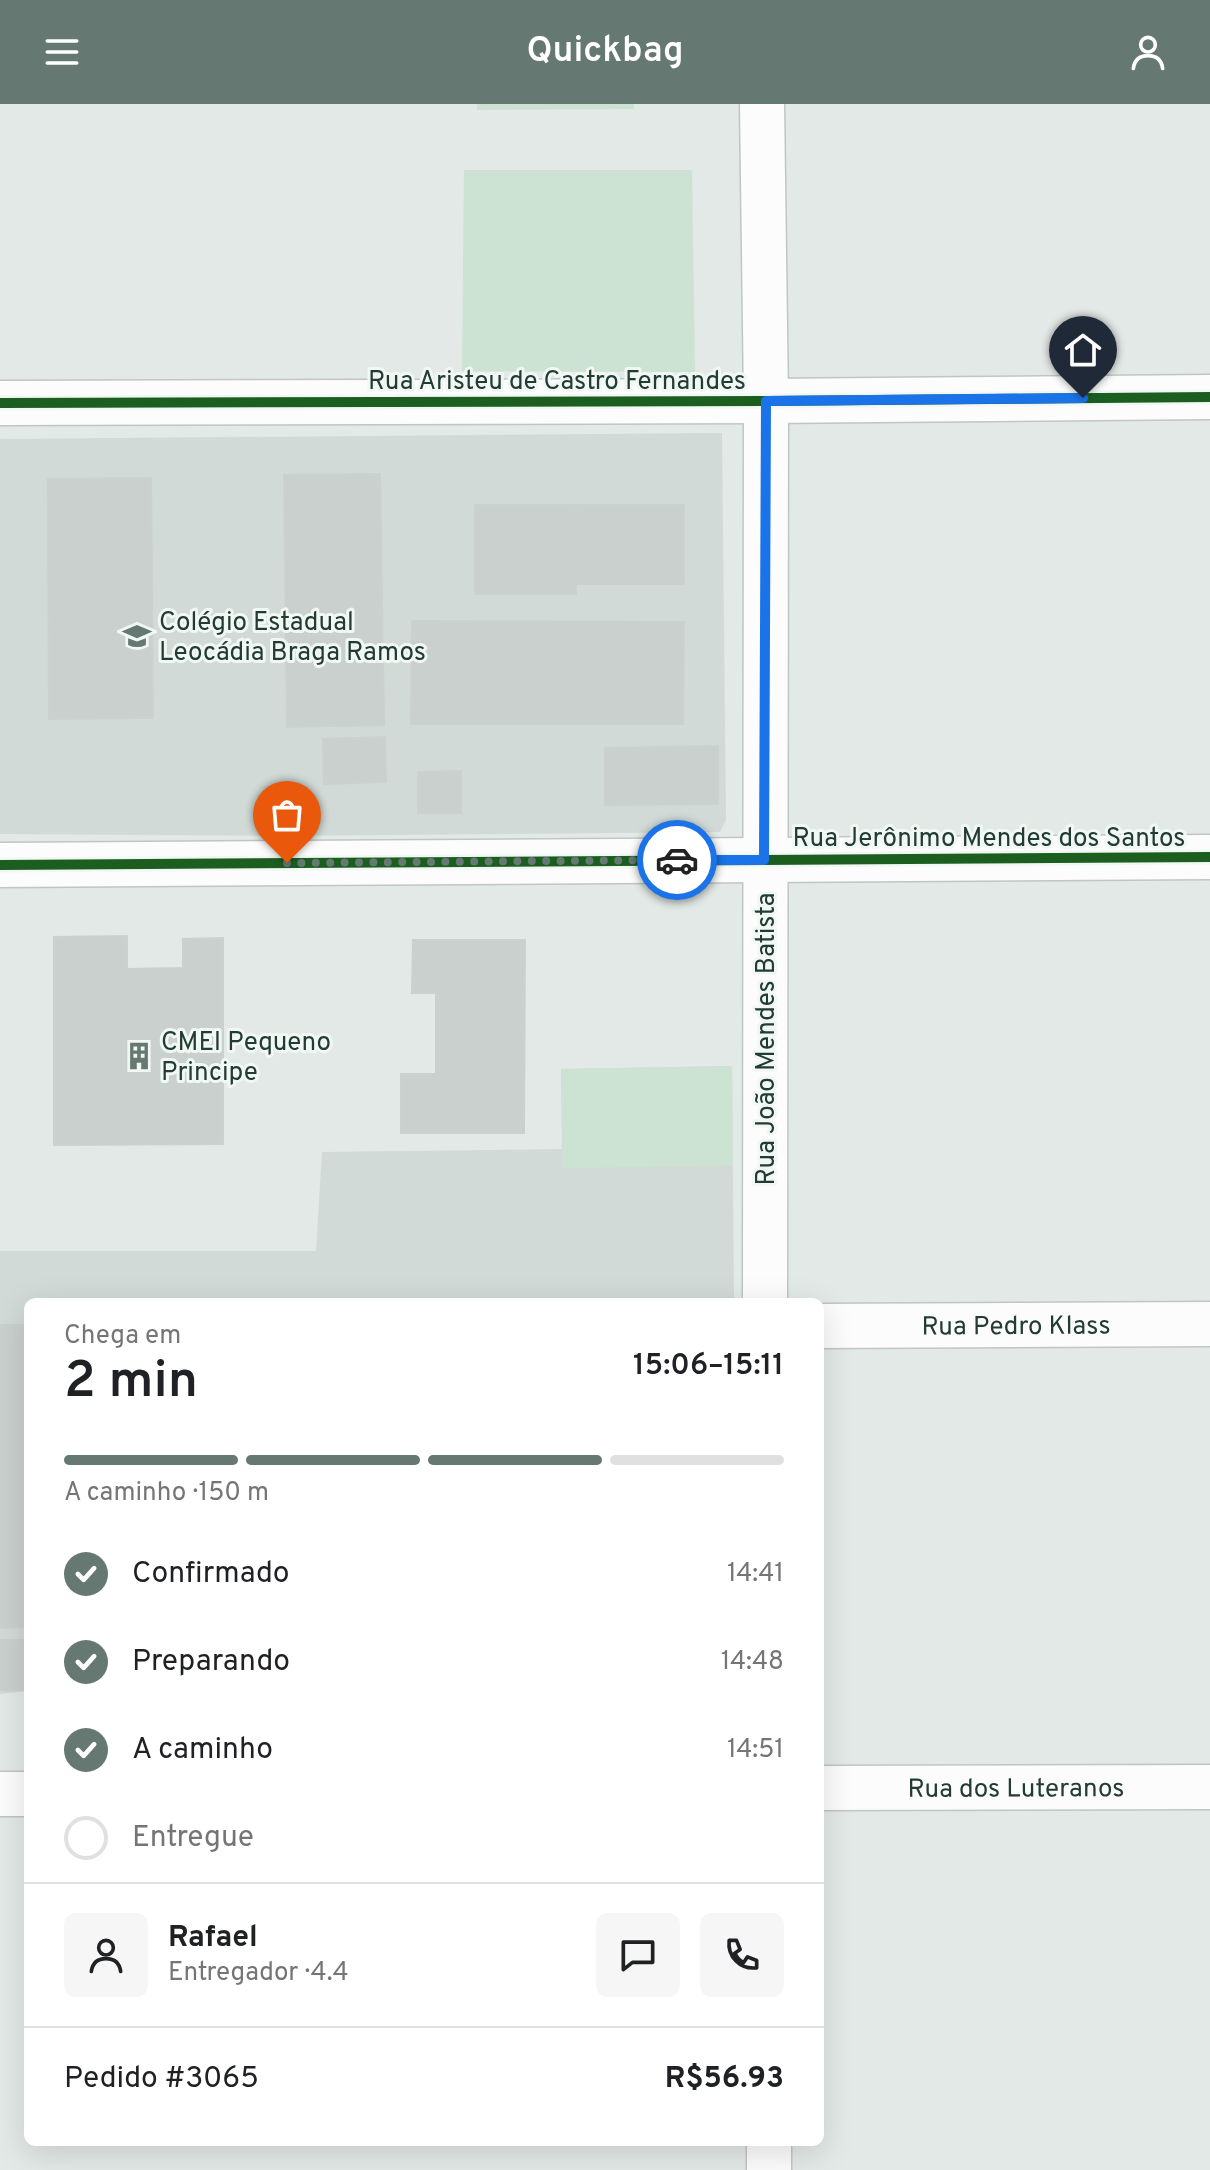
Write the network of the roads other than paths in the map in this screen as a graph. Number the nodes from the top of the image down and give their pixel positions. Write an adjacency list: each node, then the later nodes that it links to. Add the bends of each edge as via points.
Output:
1 (762, 104): 3 (street, Rua João Mendes Batista)
2 (1210, 397): 3 (street, Rua Aristeu de Castro Fernandes)
3 (766, 401): 4 (street, Rua Aristeu de Castro Fernandes); 6 (street, Rua João Mendes Batista)
4 (0, 403)
5 (1210, 857): 6 (street, Rua Jerônimo Mendes dos Santos)
6 (764, 860): 7 (street, Rua Jerônimo Mendes dos Santos); 8 (street, Rua João Mendes Batista)
7 (0, 865)
8 (765, 1298)
9 (1210, 1324): 10 (street, Rua Pedro Klass)
10 (824, 1326)
11 (1210, 1787): 12 (street, Rua dos Luteranos)
12 (824, 1788)
13 (0, 1794): 14 (street)
14 (24, 1794)
15 (769, 2146): 16 (street)
16 (769, 2170)

